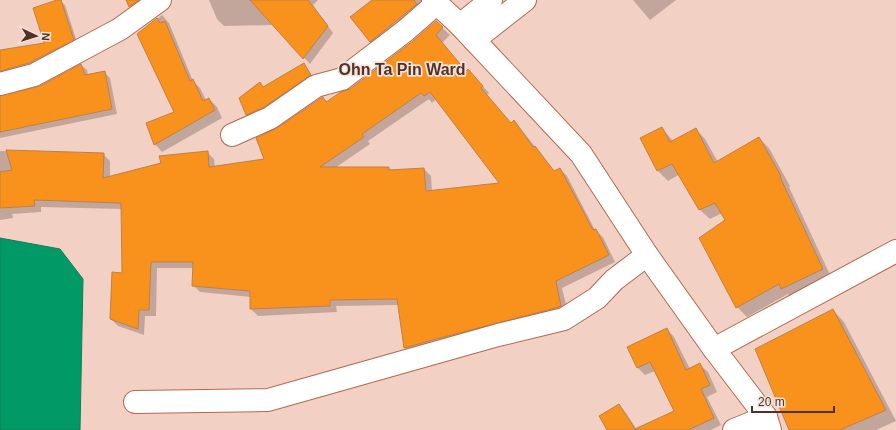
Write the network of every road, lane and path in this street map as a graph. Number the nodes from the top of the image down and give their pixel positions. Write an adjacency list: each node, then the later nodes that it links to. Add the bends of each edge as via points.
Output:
1 (160, 0): 6 (street, via 120,28 34,75)
2 (491, 0): 5 (street)
3 (525, 0): 5 (street)
4 (434, 2): 5 (street); 7 (street, via 405,31 342,80 316,86 270,118)
5 (467, 32): 9 (street, via 582,154)
6 (0, 84)
7 (232, 135)
8 (896, 251): 10 (street)
9 (647, 256): 10 (street); 11 (street, via 614,280 596,298 564,319 498,334 268,400)
10 (714, 349): 12 (street)
11 (135, 402)
12 (768, 423): 13 (street)
13 (734, 430)

